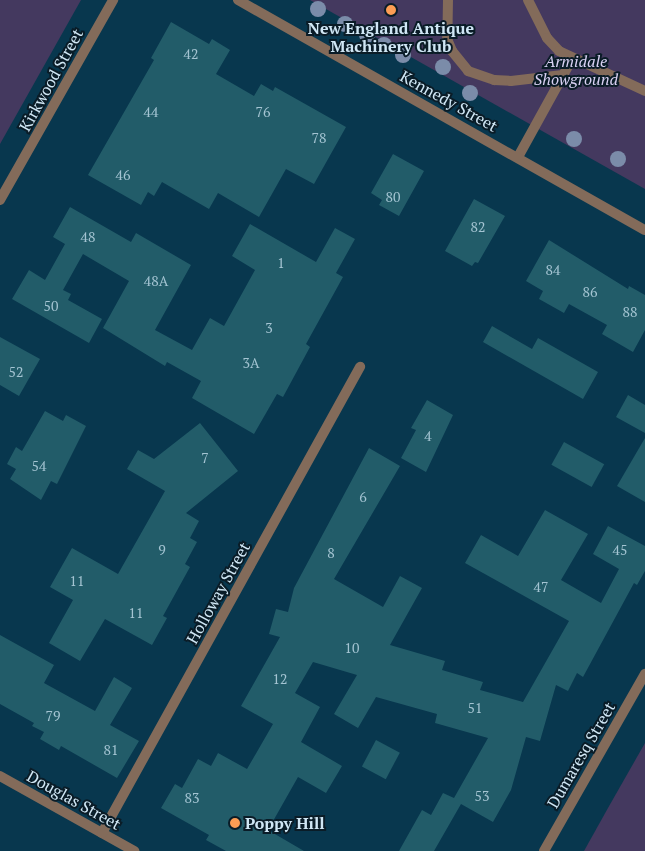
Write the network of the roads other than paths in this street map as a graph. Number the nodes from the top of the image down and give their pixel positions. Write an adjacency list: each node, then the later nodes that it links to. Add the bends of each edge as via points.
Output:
1 (113, 0): 9 (street, Kirkwood Street)
2 (238, 0): 8 (street, Kennedy Street)
3 (448, 0): 6 (street, via 447,39 468,71 488,79 512,81)
4 (528, 0): 5 (street, via 547,38)
5 (572, 59): 6 (street); 7 (street, via 611,73)
6 (563, 75): 8 (street)
7 (645, 91)
8 (518, 157): 10 (street, Kennedy Street)
9 (0, 200)
10 (645, 230)
11 (360, 367): 14 (street, Holloway Street)
12 (645, 674): 16 (street, Dumaresq Street)
13 (0, 776): 14 (street, Douglas Street)
14 (102, 833): 15 (street, Douglas Street)
15 (134, 851)
16 (544, 851)

